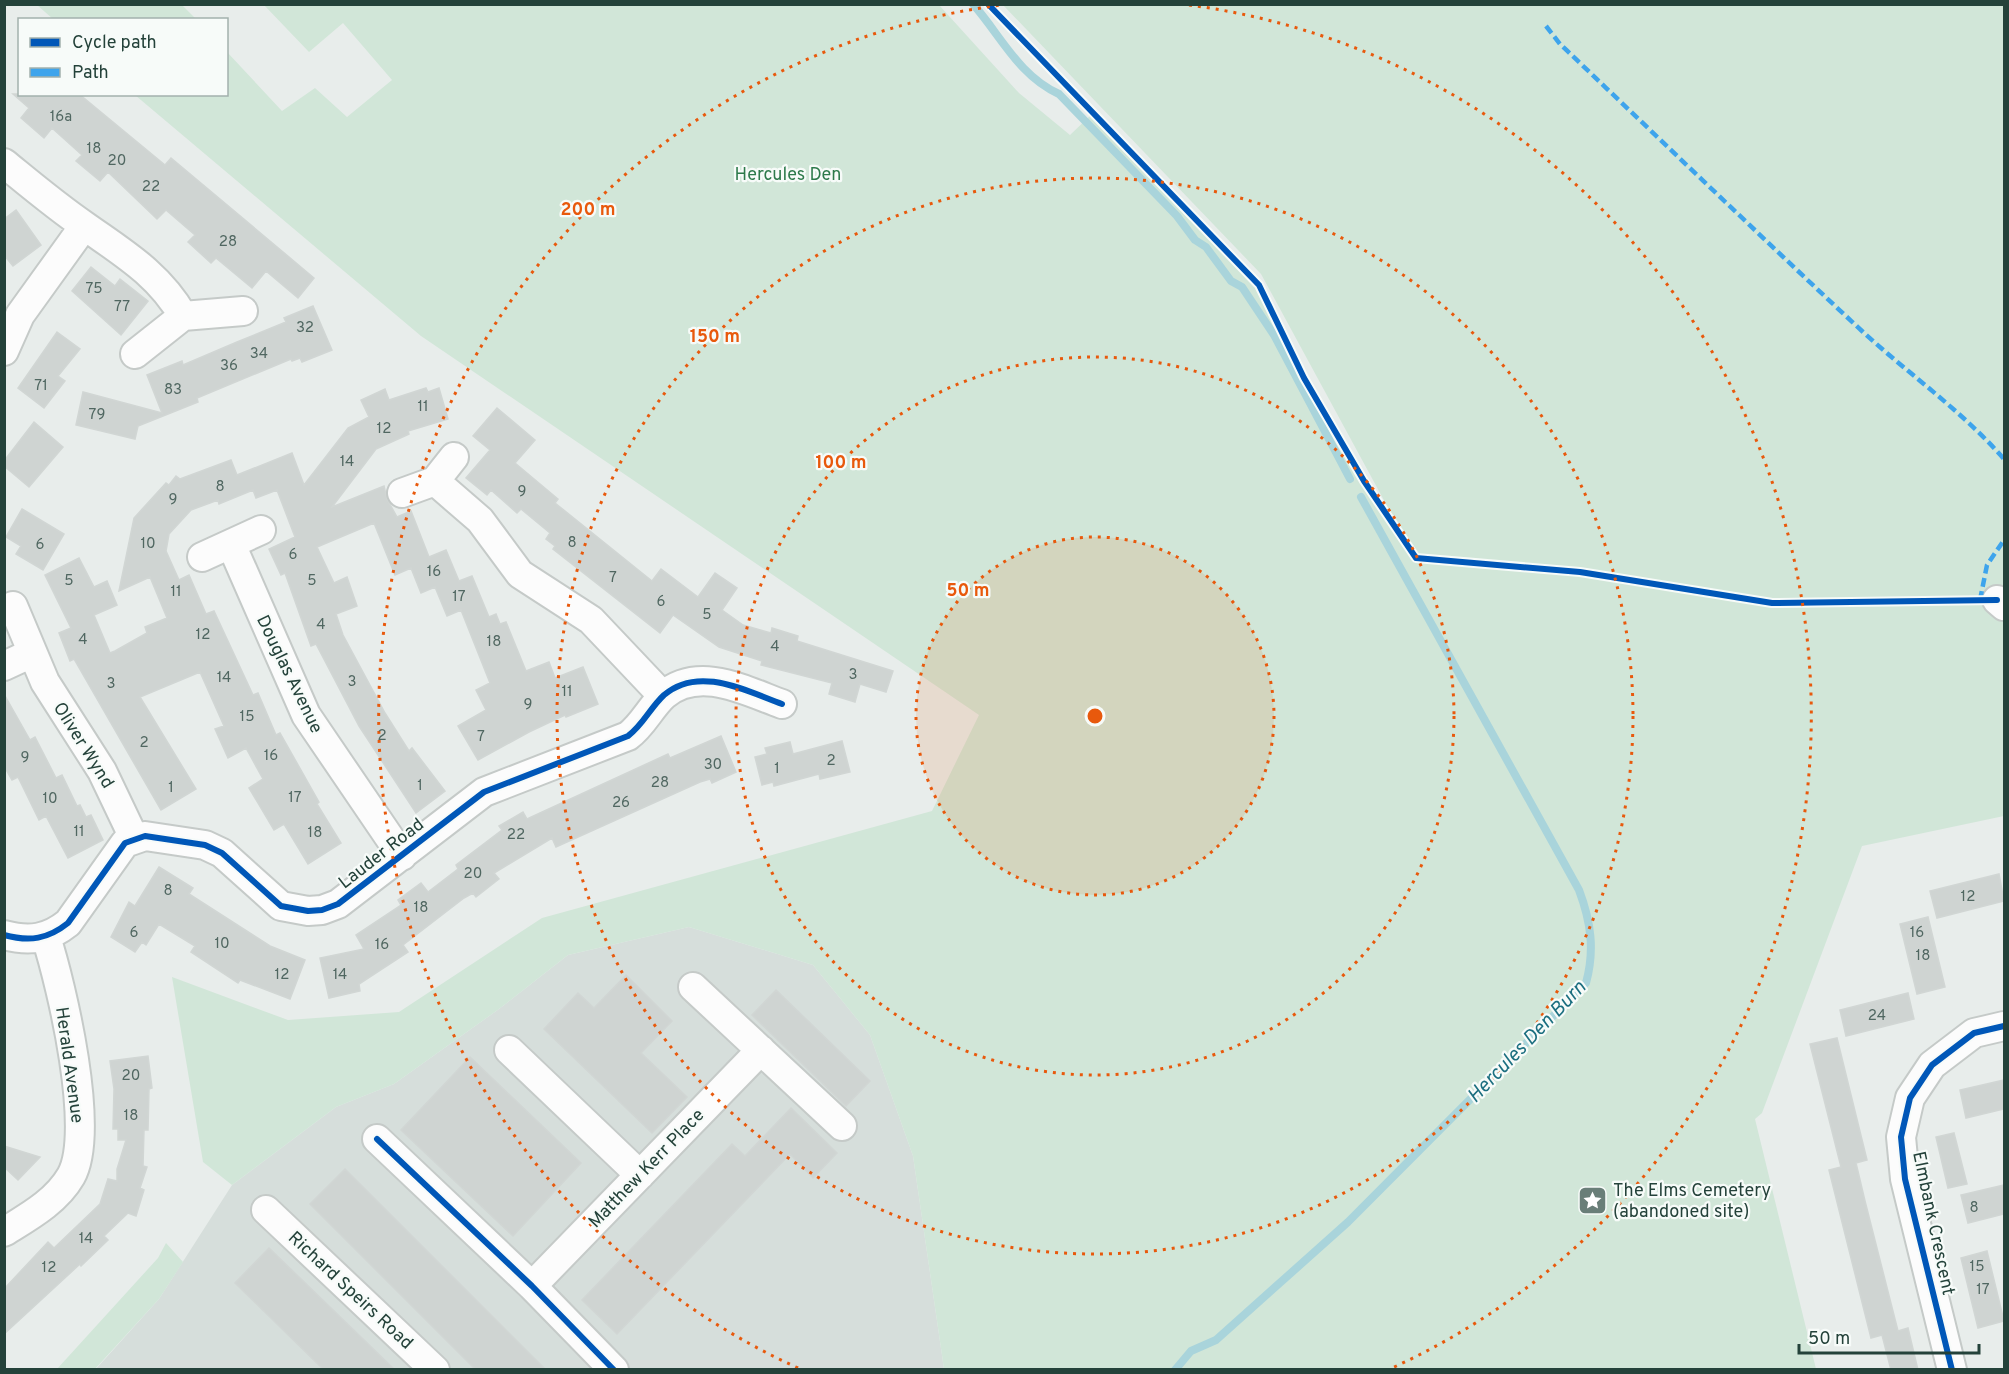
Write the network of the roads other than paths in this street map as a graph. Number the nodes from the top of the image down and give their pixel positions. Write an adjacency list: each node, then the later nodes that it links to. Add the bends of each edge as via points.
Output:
1 (4, 163): 2 (street)
2 (84, 226): 3 (street); 5 (street, via 161,283)
3 (12, 310): 6 (street)
4 (243, 311): 5 (street)
5 (183, 316): 7 (street)
6 (4, 351)
7 (135, 354)
8 (454, 457): 9 (street)
9 (435, 481): 10 (street); 17 (street, via 480,520 520,574 591,620)
10 (402, 494)
11 (261, 530): 12 (street)
12 (231, 544): 13 (street); 20 (street, Douglas Avenue, via 306,715)
13 (202, 557)
14 (13, 606): 15 (street, Oliver Wynd)
15 (32, 653): 16 (street); 19 (street, Oliver Wynd, via 57,703 102,771)
16 (4, 666)
17 (663, 696): 18 (street, via 675,687 699,680 725,684); 20 (street, Lauder Road, via 641,727 628,736 484,792)
18 (782, 704)
19 (134, 838): 20 (street, Lauder Road, via 145,836 205,845 222,853 281,906 308,911 338,904); 22 (street, via 117,853 68,922)
20 (402, 856)
21 (4, 935): 22 (street, via 18,939)
22 (46, 937): 31 (street, Herald Avenue, via 72,1058 81,1117 80,1152 72,1175 60,1192)
23 (693, 987): 26 (street)
24 (2004, 1026): 35 (street, Elmbank Crescent, via 1974,1034 1932,1065 1910,1098 1901,1137 1905,1179)
25 (509, 1050): 29 (street)
26 (761, 1050): 27 (street); 29 (street, Matthew Kerr Place)
27 (842, 1126)
28 (377, 1139): 32 (street)
29 (640, 1175): 32 (street, Matthew Kerr Place)
30 (266, 1210): 33 (street, Richard Speirs Road)
31 (4, 1232)
32 (532, 1286): 34 (street)
33 (435, 1370)
34 (614, 1370)
35 (1952, 1370)

